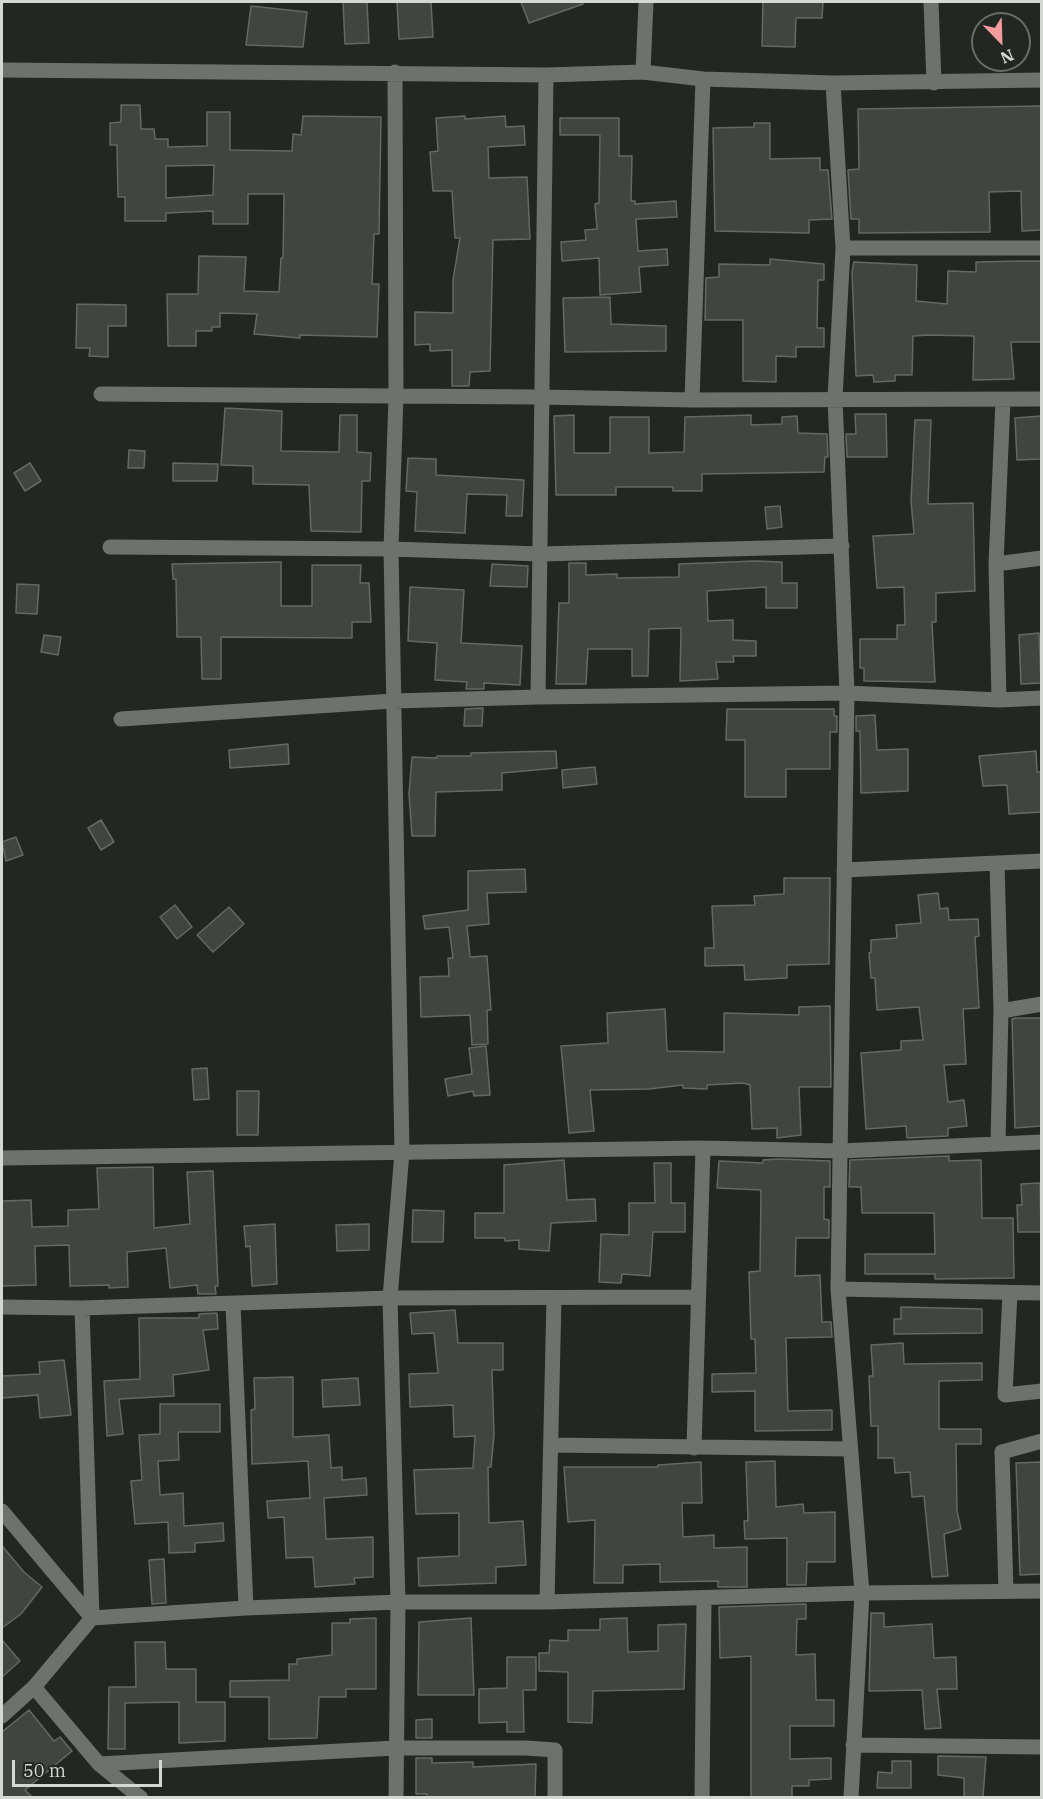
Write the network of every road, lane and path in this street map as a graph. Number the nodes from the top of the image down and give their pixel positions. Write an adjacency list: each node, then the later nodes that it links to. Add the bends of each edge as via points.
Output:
1 (646, 2): 5 (street)
2 (931, 2): 10 (street)
3 (4, 70): 4 (street)
4 (395, 72): 6 (street); 14 (street)
5 (643, 72): 6 (street); 7 (street)
6 (546, 75): 15 (street)
7 (703, 79): 9 (street); 18 (street)
8 (1041, 80): 10 (street)
9 (833, 83): 10 (street); 11 (street)
10 (934, 83)
11 (843, 248): 12 (street); 16 (street)
12 (1041, 248)
13 (101, 394): 14 (street)
14 (396, 396): 15 (street); 22 (street)
15 (541, 397): 18 (street); 23 (street)
16 (836, 398): 18 (street); 19 (street); 20 (street)
17 (1041, 399): 19 (street)
18 (692, 400)
19 (1003, 400): 25 (street)
20 (842, 546): 23 (street); 26 (street)
21 (110, 547): 22 (street)
22 (391, 549): 23 (street); 30 (street)
23 (541, 554): 27 (street)
24 (1041, 558): 25 (street)
25 (996, 564): 29 (street)
26 (847, 693): 27 (street); 29 (street); 34 (street)
27 (538, 698): 30 (street)
28 (1041, 698): 29 (street)
29 (999, 700)
30 (393, 701): 31 (street); 41 (street)
31 (121, 719)
32 (1041, 861): 33 (street)
33 (997, 863): 34 (street); 36 (street)
34 (844, 870): 40 (street)
35 (1041, 1004): 36 (street)
36 (1001, 1011): 37 (street)
37 (998, 1142): 38 (street); 40 (street)
38 (1041, 1142)
39 (703, 1148): 40 (street); 41 (street); 46 (street)
40 (840, 1151): 43 (street)
41 (402, 1152): 42 (street); 47 (street)
42 (2, 1158)
43 (838, 1289): 44 (street); 56 (street)
44 (1010, 1293): 45 (street); 52 (street, via 1005,1395)
45 (1041, 1293)
46 (698, 1297): 48 (street); 55 (street)
47 (390, 1298): 48 (street); 49 (street); 62 (street)
48 (554, 1299): 54 (street)
49 (233, 1304): 51 (street); 64 (street)
50 (2, 1307): 51 (street)
51 (82, 1308): 65 (street)
52 (1041, 1391)
53 (1041, 1441): 58 (street, via 1002,1452)
54 (552, 1445): 55 (street); 63 (street)
55 (694, 1448): 56 (street)
56 (850, 1449): 60 (street)
57 (2, 1511): 65 (street)
58 (1006, 1591): 59 (street); 60 (street)
59 (1041, 1591)
60 (862, 1593): 61 (street); 68 (street)
61 (704, 1599): 63 (street); 75 (street)
62 (398, 1602): 63 (street); 64 (street); 70 (street)
63 (547, 1602)
64 (246, 1608): 65 (street)
65 (92, 1618): 66 (street)
66 (34, 1687): 67 (street); 71 (street)
67 (2, 1716)
68 (853, 1745): 69 (street); 76 (street)
69 (1041, 1747)
70 (396, 1748): 71 (street); 73 (street); 74 (street, via 555,1750)
71 (99, 1764): 72 (street)
72 (141, 1797)
73 (396, 1797)
74 (555, 1797)
75 (702, 1797)
76 (851, 1797)

